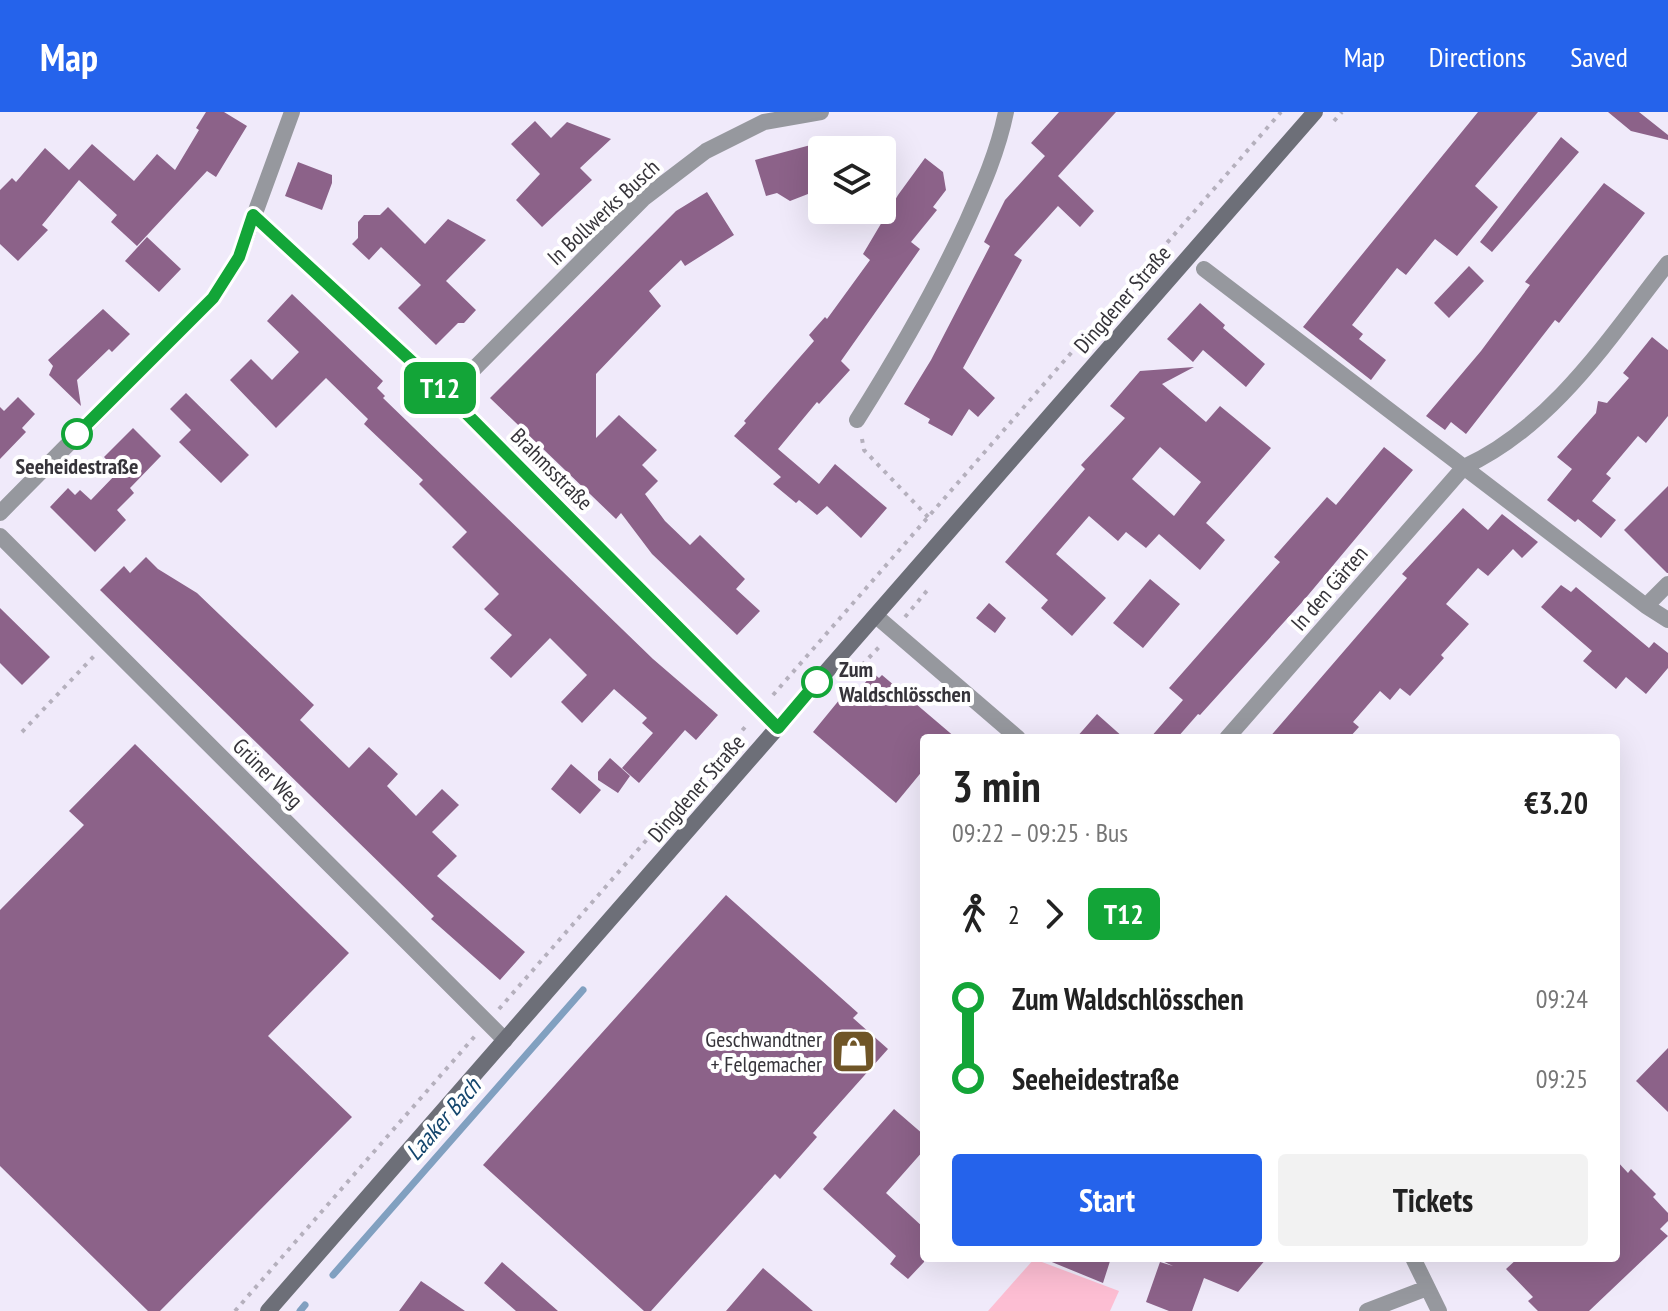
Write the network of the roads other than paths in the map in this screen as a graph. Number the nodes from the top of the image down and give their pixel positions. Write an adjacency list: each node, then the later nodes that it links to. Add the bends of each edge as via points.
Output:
1 (292, 112): 5 (street)
2 (821, 112): 8 (street, In Bollwerks Busch, via 764,122 706,151 643,199)
3 (1006, 112): 9 (street, via 1000,142 945,270)
4 (1315, 112): 15 (main road, Dingdener Straße)
5 (253, 215): 8 (street, Brahmsstraße); 11 (street, via 239,257 213,298)
6 (1668, 263): 10 (street, In den Gärten, via 1565,393 1491,455)
7 (1204, 269): 10 (street)
8 (448, 395): 17 (street, Brahmsstraße)
9 (857, 420)
10 (1464, 467): 14 (street); 19 (street, In den Gärten)
11 (0, 513)
12 (0, 536): 20 (street, Grüner Weg)
13 (1668, 584): 14 (street)
14 (1646, 606): 16 (street)
15 (876, 616): 17 (main road, Dingdener Straße); 18 (street)
16 (1668, 620)
17 (778, 728): 20 (main road, Dingdener Straße)
18 (1013, 734)
19 (1230, 734)
20 (505, 1040): 23 (main road, Dingdener Straße)
21 (1415, 1262): 22 (street)
22 (1427, 1288): 24 (street); 25 (street)
23 (268, 1311)
24 (1367, 1311)
25 (1439, 1311)

